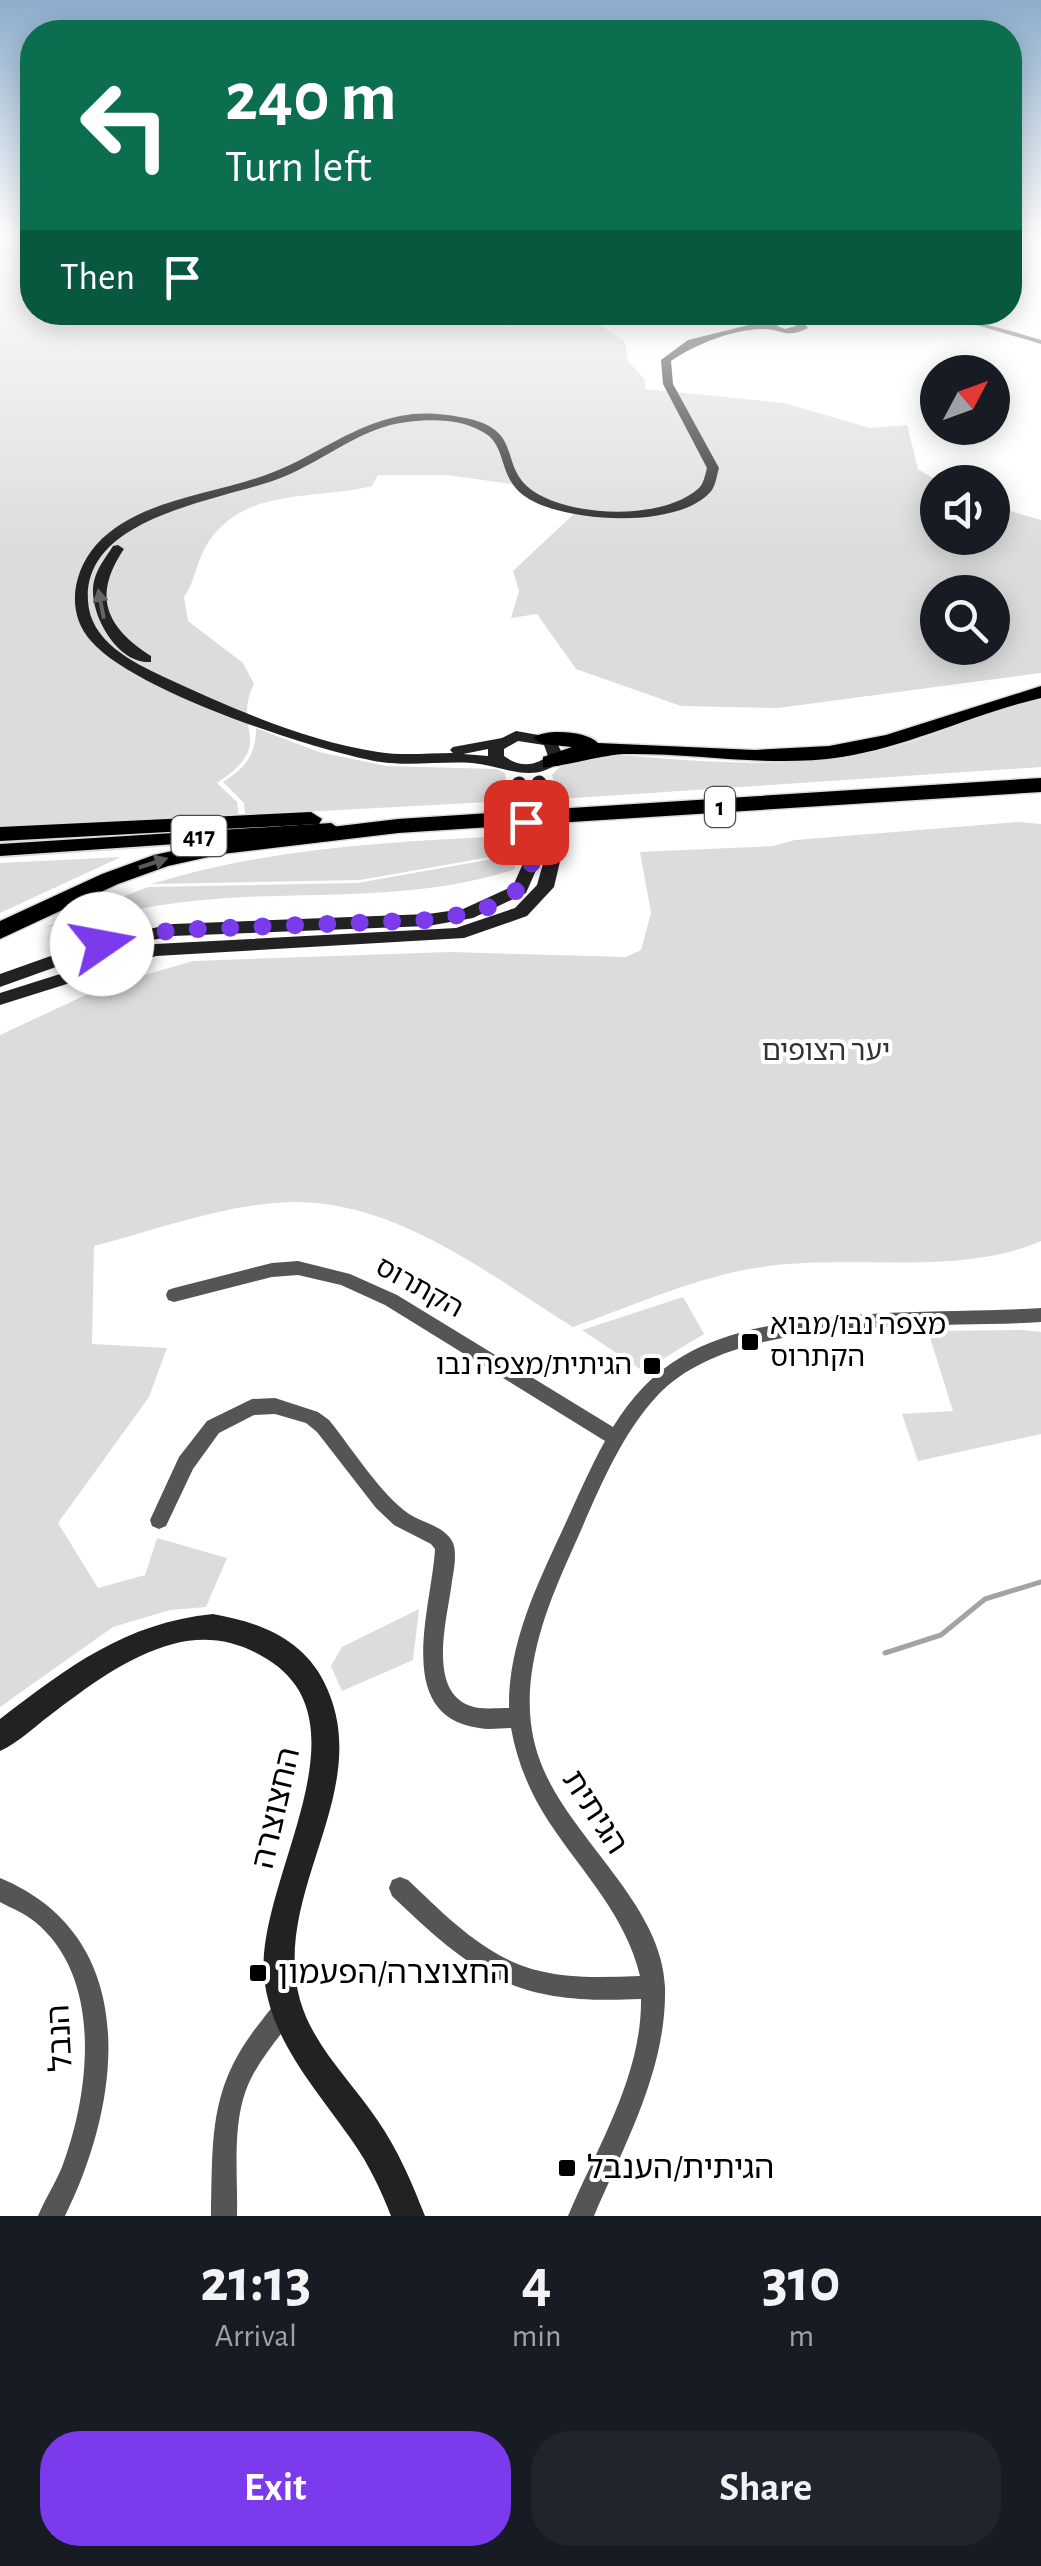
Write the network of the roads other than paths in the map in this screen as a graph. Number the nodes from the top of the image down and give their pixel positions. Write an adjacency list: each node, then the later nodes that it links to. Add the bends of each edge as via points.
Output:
1 (694, 342): 2 (street, via 664,366 713,468 707,488 681,504 616,513 544,502 515,483 492,432 426,417 374,424 284,472)
2 (209, 496): 5 (street, one-way to 2, via 430,751 352,740 177,674 124,645 98,607 105,565 136,531); 8 (street, via 127,527 89,564 81,610 109,651 164,682 323,744 391,759 496,761)
3 (1041, 688): 6 (highway, via 885,742 809,754)
4 (543, 738): 5 (street); 6 (highway); 7 (street, via 555,747)
5 (501, 742): 8 (street, via 496,757)
6 (669, 753): 7 (highway, via 587,749)
7 (544, 771): 8 (street); 16 (street, bridge, via 554,853 545,887 521,912 458,934 155,950)
8 (512, 773): 15 (street, bridge, via 533,859 520,889 498,904 428,920 173,930 102,944)
9 (1040, 773): 12 (highway, 1)
10 (1041, 785): 11 (highway, 1)
11 (398, 826): 13 (main road, 417); 14 (highway, 1, one-way to 11, via 162,860)
12 (0, 835)
13 (0, 850)
14 (0, 930)
15 (0, 981)
16 (0, 999)
17 (174, 1296): 19 (street, הקתרוס, via 272,1270 298,1268 344,1279 391,1300)
18 (1041, 1318): 19 (street, הגיתית, via 749,1336 676,1369)
19 (616, 1438): 21 (street, הגיתית, via 534,1616)
20 (159, 1520): 21 (street, via 186,1462 213,1427 252,1408 275,1406 312,1416 383,1502 445,1547 430,1669 445,1702 494,1721)
21 (519, 1718): 25 (street, הגיתית, via 536,1782 630,1922)
22 (0, 1737): 26 (street, החצוצרה, via 125,1648 182,1630 240,1630 297,1665 320,1705 327,1741 280,1945)
23 (400, 1888): 25 (street, via 459,1945 515,1976 580,1992)
24 (0, 1889): 27 (street, הנבל, via 56,1927 80,1964 93,2006 99,2052 92,2106)
25 (652, 1986): 30 (street, הגיתית, via 650,2042)
26 (286, 2008): 28 (street, via 240,2066 229,2096); 29 (street, החצוצרה, via 317,2072 381,2154)
27 (51, 2216)
28 (224, 2216)
29 (408, 2216)
30 (581, 2216)

